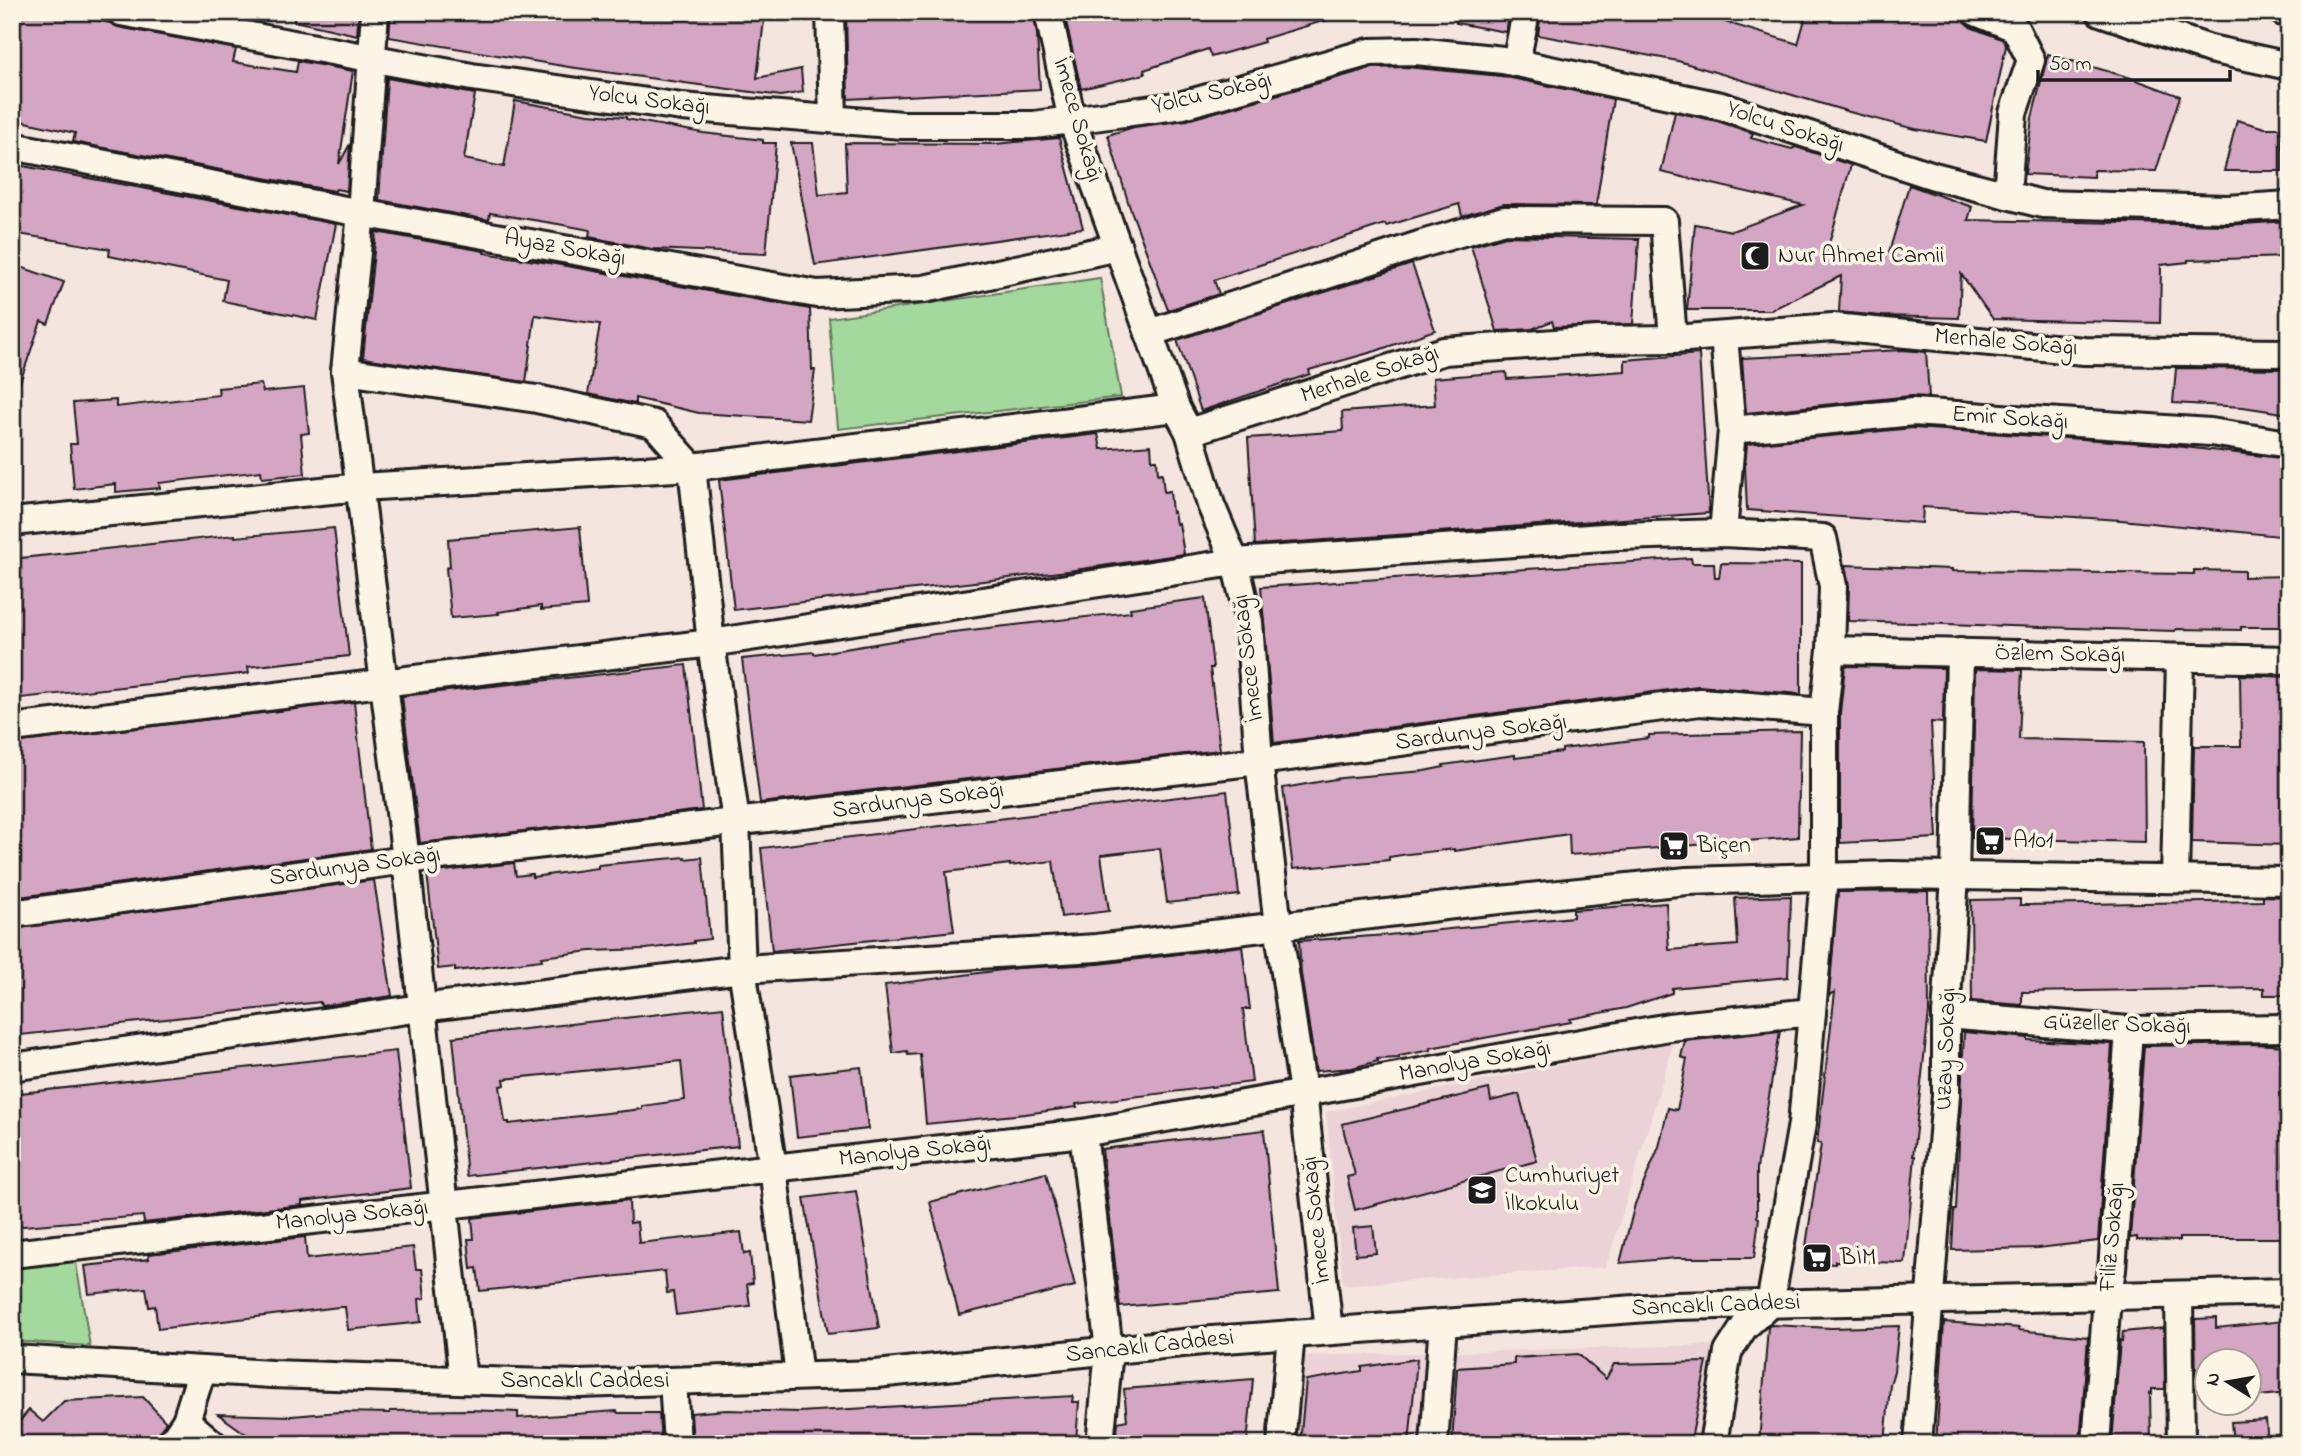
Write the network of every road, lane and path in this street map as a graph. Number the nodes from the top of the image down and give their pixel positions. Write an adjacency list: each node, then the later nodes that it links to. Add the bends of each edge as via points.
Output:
1 (121, 12): 10 (street, Yolcu Sokağı)
2 (375, 12): 10 (street)
3 (830, 12): 13 (street)
4 (1048, 12): 14 (street, İmece Sokağı)
5 (1526, 12): 11 (street)
6 (1976, 12): 16 (street, via 2015,29 2031,60 2013,114)
7 (2100, 12): 12 (street, via 2210,49)
8 (2283, 12): 9 (street)
9 (2289, 13)
10 (371, 58): 13 (street, Yolcu Sokağı, via 682,107); 18 (street)
11 (1516, 63): 14 (street, Yolcu Sokağı, via 1416,51 1370,52 1183,105); 16 (street, Yolcu Sokağı, via 1721,106 1934,176)
12 (2289, 66)
13 (833, 120): 14 (street, Yolcu Sokağı, via 915,125 1034,125)
14 (1072, 120): 19 (street, İmece Sokağı)
15 (12, 146): 18 (street, Ayaz Sokağı)
16 (2007, 195): 17 (street, Yolcu Sokağı, via 2042,204 2228,209)
17 (2289, 205)
18 (361, 213): 19 (street, Ayaz Sokağı, via 817,294 924,289); 24 (street)
19 (1118, 247): 20 (street, İmece Sokağı)
20 (1149, 333): 22 (street, via 1504,220 1664,221); 25 (street, İmece Sokağı)
21 (1724, 336): 22 (street, Merhale Sokağı); 23 (street, Merhale Sokağı, via 1833,327 2084,351); 26 (street)
22 (1673, 340): 27 (street, Merhale Sokağı, via 1597,340 1444,351)
23 (2289, 353)
24 (345, 371): 29 (street, via 537,398 654,424); 30 (street)
25 (1176, 408): 27 (street, İmece Sokağı); 29 (street)
26 (1732, 430): 28 (street, Emir Sokağı, via 1913,412 2210,432); 32 (street)
27 (1189, 432): 33 (street, İmece Sokağı, via 1211,505)
28 (2289, 444)
29 (692, 467): 30 (street); 34 (street)
30 (361, 487): 31 (street); 39 (street)
31 (12, 522)
32 (1723, 533): 33 (street); 35 (street, via 1823,538 1833,586)
33 (1236, 562): 34 (street); 42 (street, İmece Sokağı, via 1249,622)
34 (711, 643): 39 (street); 43 (street)
35 (1831, 650): 36 (street, Özlem Sokağı); 40 (street)
36 (1960, 653): 37 (street, Özlem Sokağı); 45 (street, Uzay Sokağı)
37 (2180, 657): 38 (street, Özlem Sokağı); 47 (street)
38 (2289, 660)
39 (385, 683): 41 (street); 44 (street)
40 (1824, 712): 42 (street, Sardunya Sokağı, via 1700,702); 46 (street)
41 (12, 729)
42 (1259, 761): 43 (street, Sardunya Sokağı); 50 (street, İmece Sokağı)
43 (736, 822): 44 (street, Sardunya Sokağı); 51 (street)
44 (406, 860): 49 (street, Sardunya Sokağı); 52 (street)
45 (1955, 876): 46 (street); 47 (street); 54 (street, Uzay Sokağı)
46 (1824, 877): 50 (street, via 1687,881); 53 (street)
47 (2175, 879): 48 (street)
48 (2289, 881)
49 (12, 914)
50 (1278, 926): 51 (street, via 1097,948); 58 (street, İmece Sokağı)
51 (742, 969): 52 (street); 60 (street)
52 (421, 1009): 57 (street); 61 (street)
53 (1812, 1012): 58 (street, Manolya Sokağı, via 1669,1027); 67 (street, via 1802,1124)
54 (1946, 1015): 56 (street, Güzeller Sokağı); 66 (street, Uzay Sokağı, via 1946,1095)
55 (2289, 1028): 56 (street, Güzeller Sokağı)
56 (2129, 1030): 65 (street, Filiz Sokağı)
57 (12, 1067)
58 (1303, 1092): 59 (street, Manolya Sokağı); 70 (street, İmece Sokağı)
59 (1083, 1133): 60 (street, Manolya Sokağı); 72 (street)
60 (773, 1168): 61 (street, Manolya Sokağı); 76 (street)
61 (443, 1205): 62 (street, Manolya Sokağı); 77 (street)
62 (12, 1254)
63 (2289, 1292): 64 (street, Sancaklı Caddesi)
64 (2179, 1295): 65 (street, Sancaklı Caddesi); 89 (street)
65 (2107, 1297): 66 (street, Sancaklı Caddesi); 88 (street, Filiz Sokağı)
66 (1931, 1301): 67 (street, Sancaklı Caddesi); 87 (street, Uzay Sokağı)
67 (1770, 1304): 68 (street, Sancaklı Caddesi); 73 (street, via 1744,1327)
68 (1715, 1305): 69 (street, Sancaklı Caddesi); 73 (street)
69 (1443, 1323): 70 (street, Sancaklı Caddesi); 85 (street)
70 (1329, 1331): 71 (street, Sancaklı Caddesi)
71 (1291, 1334): 72 (street, Sancaklı Caddesi); 84 (street)
72 (1109, 1350): 76 (street, Sancaklı Caddesi, via 876,1374); 83 (street)
73 (1728, 1352): 86 (street)
74 (12, 1359): 75 (street, Sancaklı Caddesi)
75 (202, 1370): 77 (street, Sancaklı Caddesi); 79 (street)
76 (800, 1376): 78 (street, Sancaklı Caddesi)
77 (463, 1380): 78 (street, Sancaklı Caddesi)
78 (673, 1381): 82 (street)
79 (186, 1422): 80 (street); 81 (street)
80 (170, 1444)
81 (213, 1444)
82 (677, 1444)
83 (1100, 1444)
84 (1281, 1444)
85 (1434, 1444)
86 (1713, 1444)
87 (1919, 1444)
88 (2095, 1444)
89 (2181, 1444)

